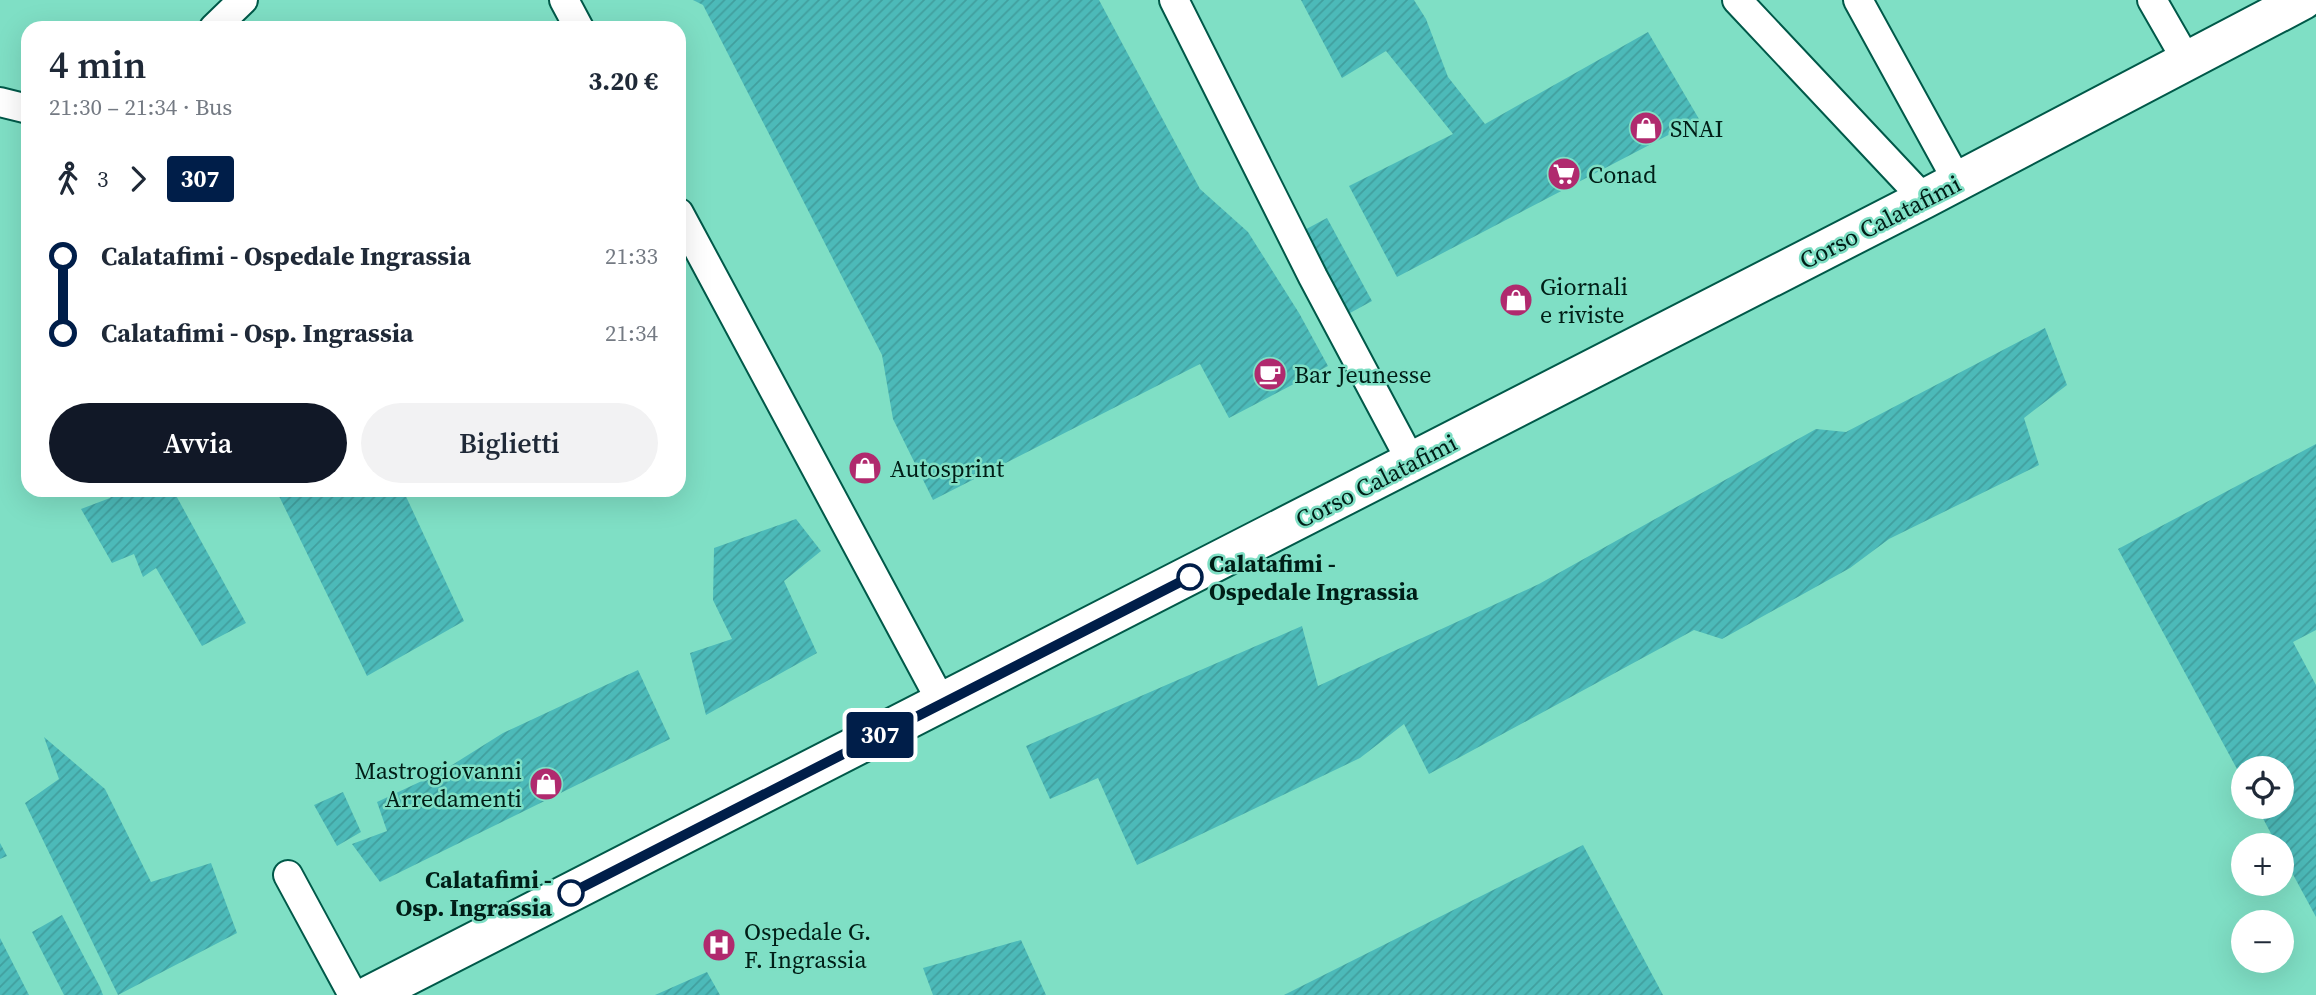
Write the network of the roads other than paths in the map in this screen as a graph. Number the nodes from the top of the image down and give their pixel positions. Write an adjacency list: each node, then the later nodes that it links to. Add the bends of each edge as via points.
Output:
1 (243, 0): 8 (lane)
2 (564, 0): 9 (lane)
3 (1174, 0): 15 (lane)
4 (1737, 0): 13 (lane)
5 (1858, 0): 13 (lane)
6 (2152, 0): 10 (lane)
7 (2303, 0): 10 (main road, Corso Calatafimi)
8 (221, 21)
9 (575, 21)
10 (2187, 61): 13 (main road, Corso Calatafimi)
11 (0, 102): 12 (lane)
12 (21, 107)
13 (1941, 190): 15 (main road, Corso Calatafimi)
14 (686, 227): 16 (lane)
15 (1412, 463): 16 (main road, Corso Calatafimi)
16 (942, 703): 19 (main road, Corso Calatafimi)
17 (288, 875): 18 (lane)
18 (352, 995)
19 (370, 995)

